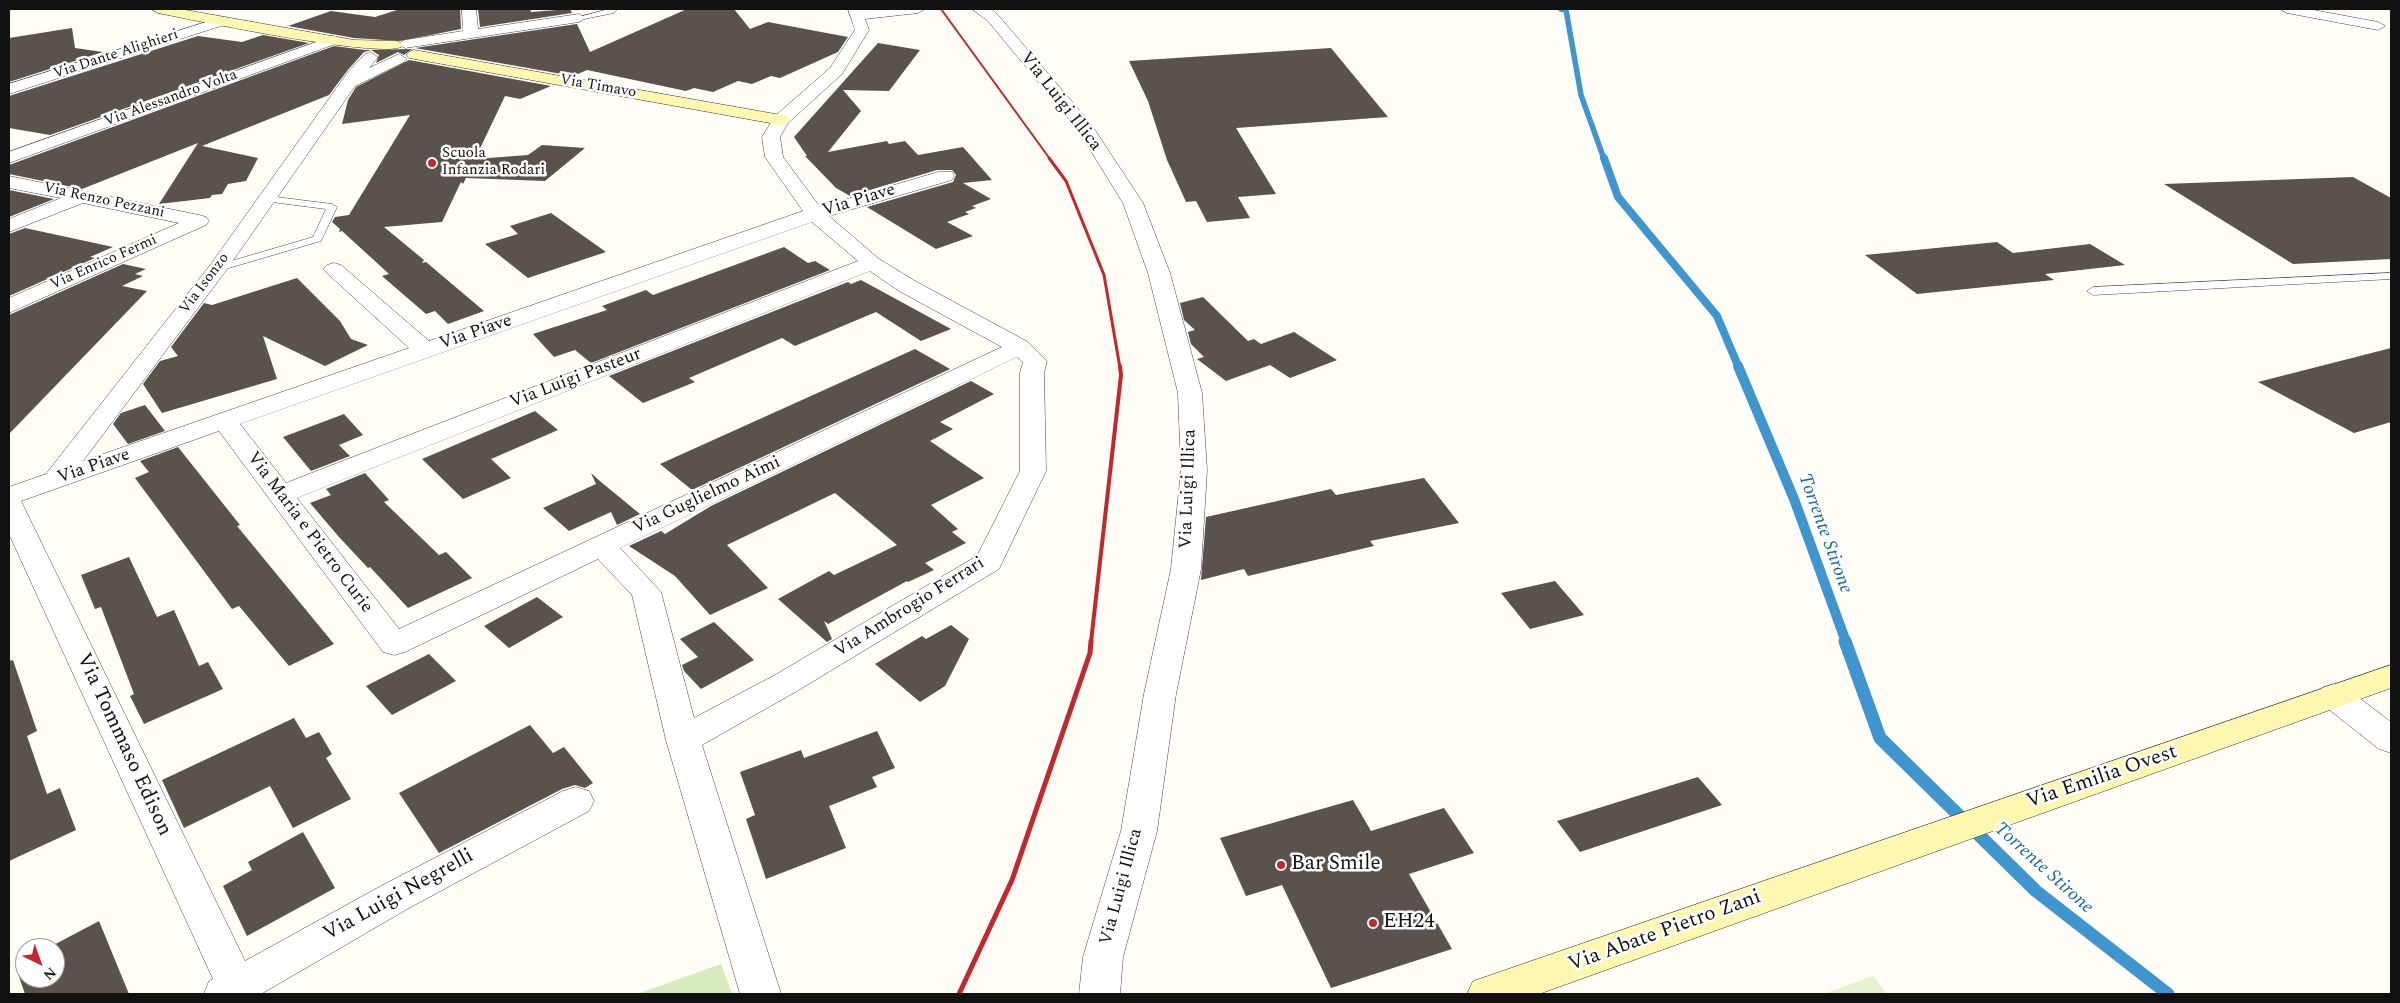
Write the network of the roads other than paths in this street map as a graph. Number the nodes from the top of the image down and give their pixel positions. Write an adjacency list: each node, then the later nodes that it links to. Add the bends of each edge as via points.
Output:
1 (158, 9): 10 (street)
2 (468, 9): 12 (street)
3 (614, 9): 9 (lane)
4 (918, 9): 8 (street)
5 (979, 9): 52 (street, Via Luigi Illica, via 993,18 1085,128 1133,203 1159,273 1190,393 1194,470 1186,569 1160,694 1139,830 1103,957)
6 (2287, 9): 11 (street)
7 (2360, 9): 11 (street)
8 (856, 12): 20 (street, via 862,30 836,72)
9 (579, 18): 12 (street, Via Isonzo)
10 (222, 20): 14 (street); 19 (street, Via Dante Alighieri)
11 (2378, 26): 13 (street)
12 (471, 34): 16 (street, Via Isonzo)
13 (2391, 39)
14 (333, 40): 15 (street); 21 (street, Via Alessandro Volta)
15 (354, 44): 16 (street); 17 (street)
16 (407, 50): 17 (street, via 375,60); 18 (street, Via Isonzo); 20 (street, Via Timavo)
17 (370, 55): 18 (street, Via Isonzo)
18 (348, 84): 25 (street, Via Isonzo)
19 (9, 89)
20 (781, 120): 26 (street, Via Ambrogio Ferrari, via 771,138 774,157)
21 (9, 158)
22 (945, 176): 26 (street, Via Piave)
23 (9, 182): 24 (street, Via Renzo Pezzani)
24 (84, 196): 27 (street, Via Renzo Pezzani); 28 (street)
25 (268, 199): 30 (street, Via Isonzo); 30 (lane, via 332,208 317,239)
26 (815, 214): 29 (street, Via Ambrogio Ferrari); 36 (street, Via Piave)
27 (199, 220): 34 (street, Via Enrico Fermi)
28 (9, 226)
29 (872, 263): 35 (street, Via Ambrogio Ferrari, via 907,286); 39 (street, Via Luigi Pasteur)
30 (218, 268): 38 (street, Via Isonzo)
31 (334, 268): 36 (street)
32 (2391, 276): 33 (lane)
33 (2093, 291)
34 (9, 306)
35 (1020, 347): 42 (street, Via Guglielmo Aimi); 46 (street, Via Ambrogio Ferrari, via 1035,361 1032,374 1033,471 989,562 786,683)
36 (426, 351): 37 (street, Via Piave)
37 (225, 422): 38 (street, Via Piave); 39 (street, Via Maria e Pietro Curie)
38 (55, 480): 40 (street, Via Piave)
39 (280, 495): 43 (street, Via Maria e Pietro Curie)
40 (9, 496)
41 (9, 504): 50 (street, Via Tommaso Edison)
42 (602, 546): 43 (street, Via Guglielmo Aimi); 46 (street, via 646,592)
43 (394, 644)
44 (2391, 676): 45 (street, Via Emilia Ovest)
45 (2334, 696): 47 (street); 49 (street, Via Emilia Ovest)
46 (683, 740): 51 (street)
47 (2391, 740)
48 (576, 801): 50 (street, Via Luigi Negrelli, via 395,897)
49 (1841, 869): 53 (street, Via Abate Pietro Zani)
50 (230, 991)
51 (761, 994)
52 (1100, 994)
53 (1488, 994)

